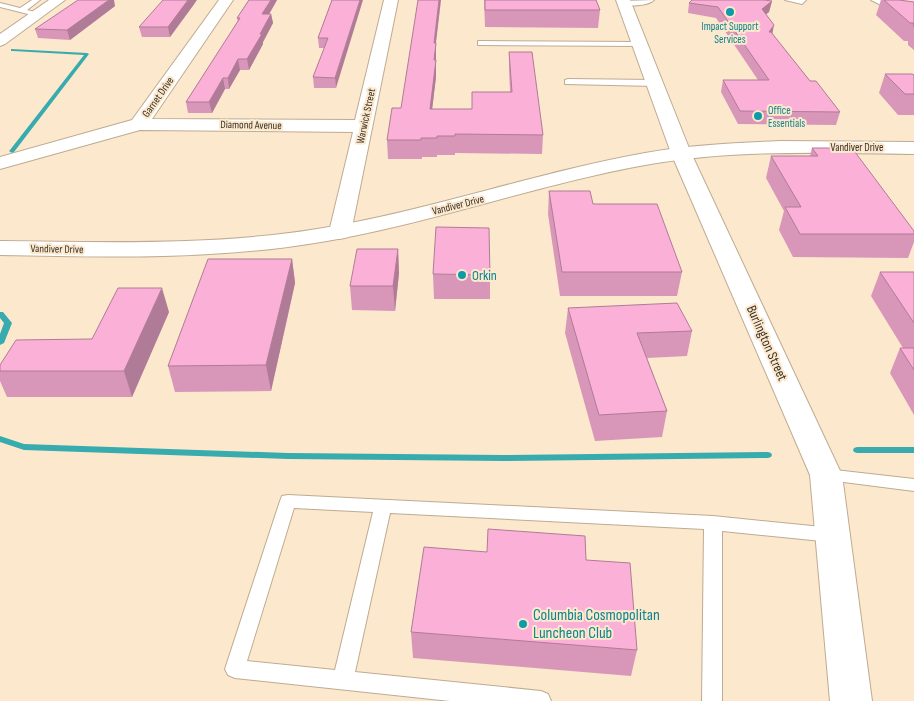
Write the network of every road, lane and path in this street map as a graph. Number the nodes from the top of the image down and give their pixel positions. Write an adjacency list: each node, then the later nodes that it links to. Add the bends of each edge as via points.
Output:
1 (37, 0): 10 (lane)
2 (58, 0): 12 (street)
3 (226, 0): 19 (street, Garnet Drive)
4 (391, 0): 20 (street, Warwick Street)
5 (788, 0): 6 (lane)
6 (803, 0)
7 (874, 0): 11 (lane, via 891,8)
8 (633, 1): 15 (street, Burlington Street)
9 (0, 4): 10 (lane)
10 (21, 11): 12 (lane)
11 (914, 11)
12 (37, 15): 13 (street)
13 (0, 41)
14 (481, 43): 15 (lane)
15 (642, 48): 16 (lane); 18 (street, Burlington Street)
16 (605, 53)
17 (568, 82): 18 (lane)
18 (655, 83): 22 (street, Burlington Street)
19 (139, 124): 20 (street, Diamond Avenue); 23 (street, Garnet Drive)
20 (364, 126): 24 (street, Warwick Street)
21 (914, 148): 22 (street, Vandiver Drive, via 783,147)
22 (681, 153): 24 (street, Vandiver Drive); 26 (street, Burlington Street)
23 (0, 163)
24 (340, 232): 25 (street, Vandiver Drive, via 210,248)
25 (0, 248)
26 (826, 474): 27 (lane); 30 (street, Burlington Street)
27 (914, 485)
28 (383, 506): 29 (lane); 31 (lane); 31 (lane, via 288,500 235,669)
29 (713, 523): 30 (lane); 33 (lane)
30 (833, 535): 34 (street, Burlington Street)
31 (343, 680): 32 (lane)
32 (541, 701)
33 (712, 701)
34 (851, 701)

